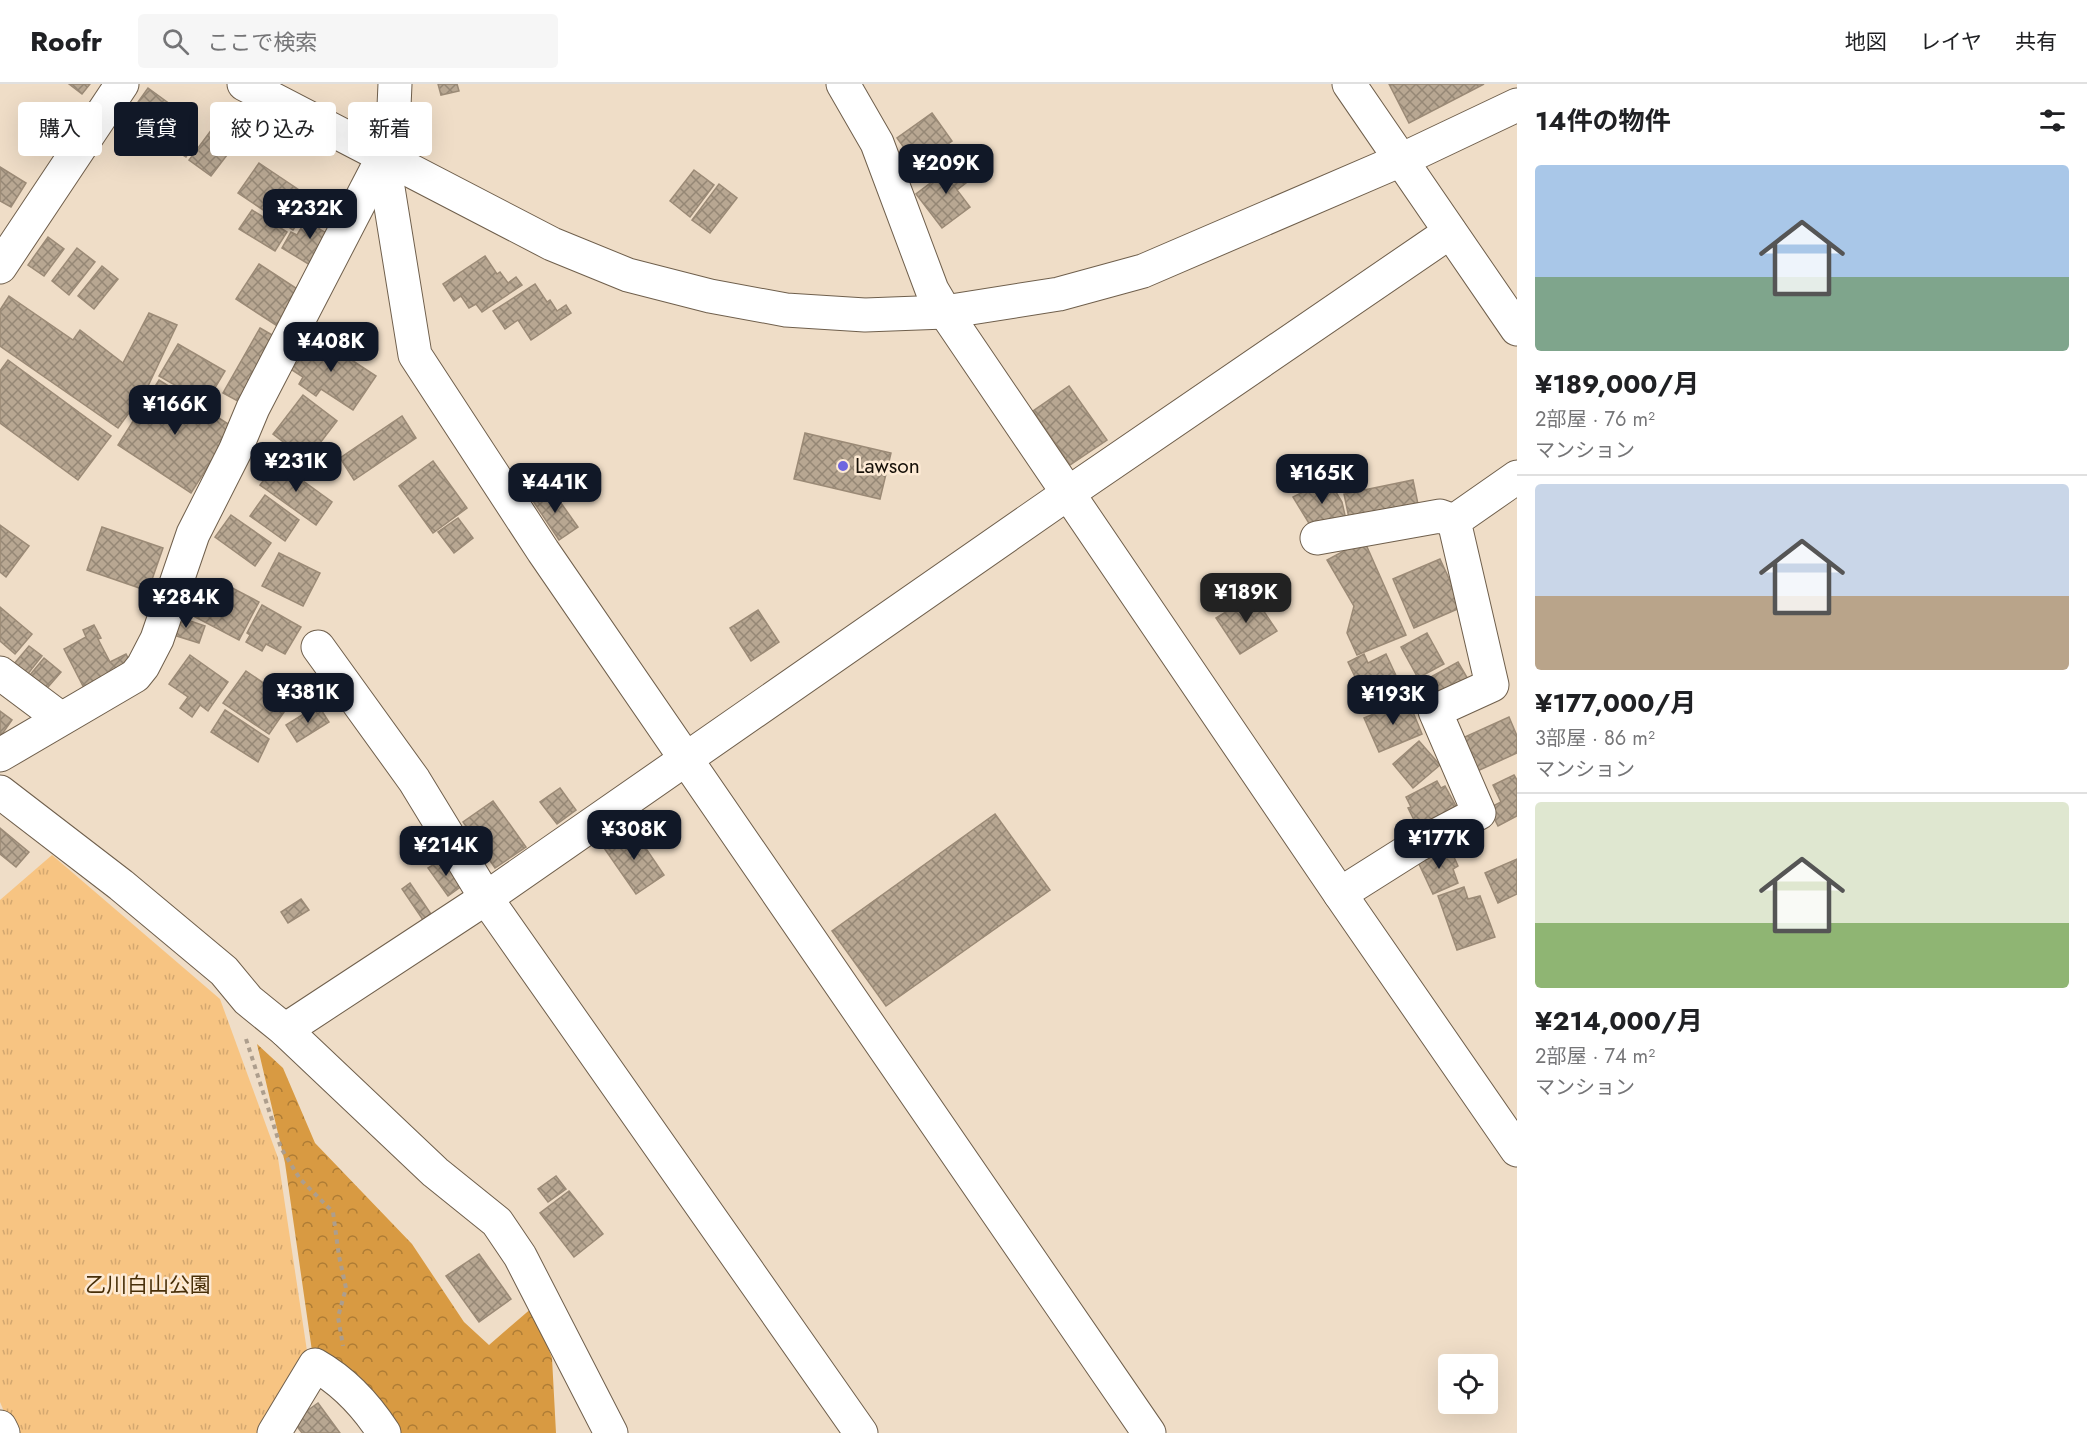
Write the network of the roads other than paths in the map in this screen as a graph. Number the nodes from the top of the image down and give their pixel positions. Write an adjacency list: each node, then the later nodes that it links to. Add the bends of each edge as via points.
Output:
1 (122, 84): 10 (street)
2 (244, 84): 7 (street)
3 (395, 84): 7 (street, via 393,129)
4 (843, 84): 11 (street, via 877,143 932,290)
5 (1349, 84): 8 (street)
6 (1517, 105): 8 (street)
7 (383, 157): 11 (street, via 552,244 628,274 710,296 786,310 865,315); 19 (street, via 253,408 193,534 157,639 143,666 135,676); 21 (street, via 415,356 543,551)
8 (1401, 160): 9 (street); 11 (street, via 1143,271 1059,294)
9 (1450, 232): 12 (street); 14 (street)
10 (0, 267)
11 (945, 312): 14 (street)
12 (1517, 329)
13 (1517, 477): 15 (street)
14 (1067, 494): 21 (street); 23 (street)
15 (1454, 521): 16 (street, via 1440,516); 23 (street, via 1492,685 1435,711 1479,813 1416,846)
16 (1317, 538)
17 (318, 647): 24 (street, via 414,780)
18 (0, 673): 19 (street)
19 (60, 718): 20 (street)
20 (0, 755)
21 (687, 758): 24 (street); 33 (street)
22 (0, 792): 25 (street, via 224,971 248,1000)
23 (1340, 894): 26 (street)
24 (486, 898): 25 (street); 32 (street)
25 (285, 1030): 31 (street, via 435,1172 497,1222 520,1256)
26 (1517, 1150)
27 (0, 1427): 28 (street)
28 (3, 1433)
29 (274, 1433): 30 (street, via 315,1365 361,1401)
30 (384, 1433)
31 (611, 1433)
32 (861, 1433)
33 (1149, 1433)

